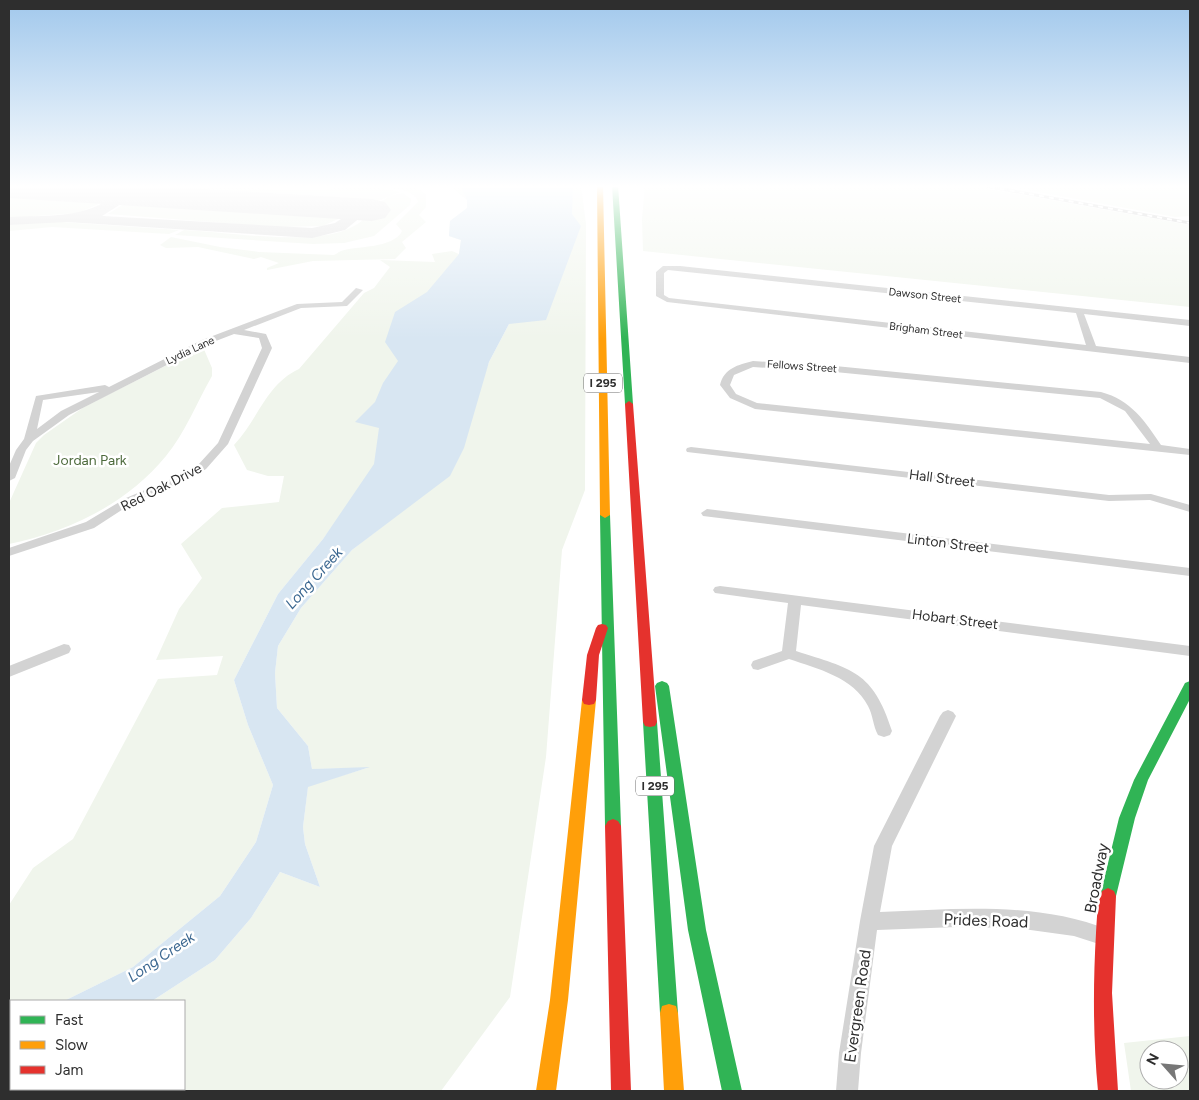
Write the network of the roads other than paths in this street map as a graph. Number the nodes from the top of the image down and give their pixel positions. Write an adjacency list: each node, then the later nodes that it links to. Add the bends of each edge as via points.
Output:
1 (619, 236): 4 (main road, I 295)
2 (621, 236): 4 (main road)
3 (600, 237): 25 (main road, I 295)
4 (620, 251): 18 (main road, I 295)
5 (359, 290): 9 (street, Lydia Lane, via 344,304 300,306)
6 (662, 298): 7 (street, Dawson Street, via 659,286 661,270 680,268); 10 (street, Brigham Street)
7 (1080, 311): 8 (street, Dawson Street); 10 (street)
8 (1190, 323)
9 (233, 331): 12 (street, Lydia Lane); 21 (street, Red Oak Drive, via 264,336 267,348 222,444 212,458 187,476 130,500 90,525)
10 (1092, 349): 11 (street, Brigham Street)
11 (1190, 360)
12 (115, 386): 13 (street, Lydia Lane, via 65,413); 13 (street, via 39,398)
13 (29, 439): 17 (street)
14 (1158, 448): 14 (street, Fellows Street, via 766,408 746,404 733,396 726,388 726,378 740,367 770,363 1090,393 1121,402 1135,414); 16 (street, Fellows Street)
15 (691, 450): 19 (street, Hall Street, via 1108,498 1150,497)
16 (1190, 452)
17 (9, 478)
18 (635, 480): 26 (main road); 40 (main road, I 295)
19 (1190, 509)
20 (707, 513): 22 (street, Linton Street)
21 (9, 552)
22 (1190, 572)
23 (720, 590): 24 (street, Hobart Street)
24 (795, 599): 28 (street, Hobart Street); 29 (street)
25 (607, 611): 38 (main road, via 593,655 559,1000); 39 (main road, I 295)
26 (656, 636)
27 (64, 649): 31 (street)
28 (1190, 651)
29 (789, 654): 30 (street); 35 (street, via 838,671 863,685 875,703)
30 (758, 665)
31 (9, 672)
32 (661, 672): 41 (main road, via 697,930)
33 (1190, 686): 37 (main road, Broadway, via 1141,778 1129,811 1114,864)
34 (948, 716): 36 (street, Evergreen Road, via 883,846)
35 (884, 731)
36 (869, 921): 37 (street, Prides Road, via 984,918 1058,924); 42 (street, Evergreen Road)
37 (1102, 936): 43 (main road, Broadway, via 1100,982)
38 (546, 1091)
39 (622, 1091)
40 (674, 1091)
41 (732, 1091)
42 (847, 1091)
43 (1108, 1091)

